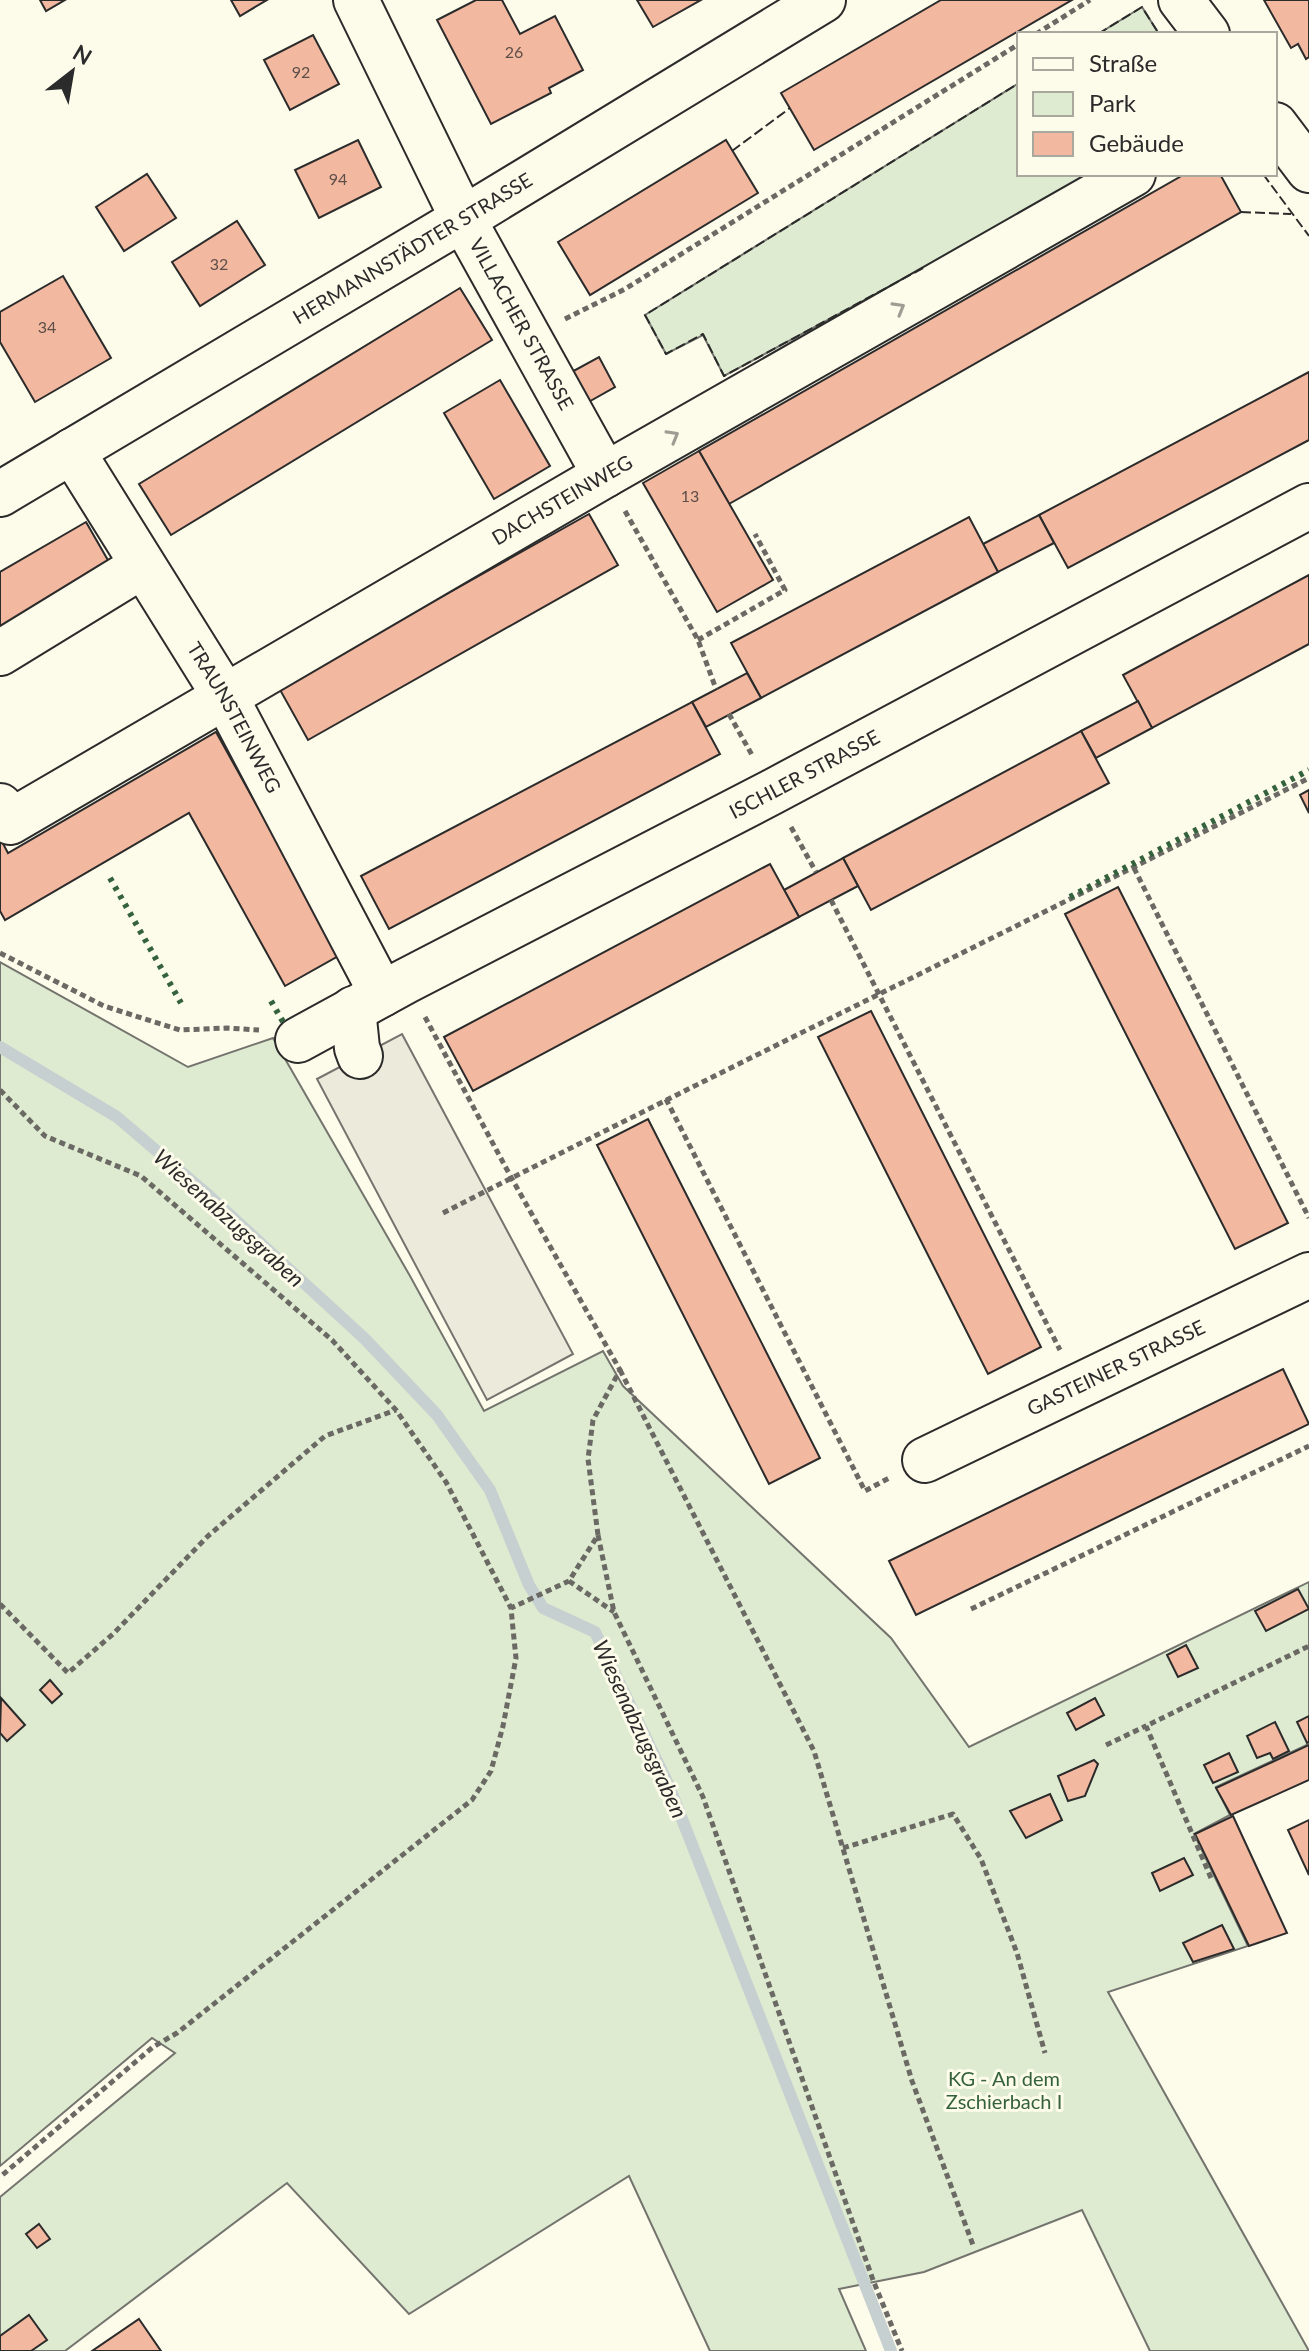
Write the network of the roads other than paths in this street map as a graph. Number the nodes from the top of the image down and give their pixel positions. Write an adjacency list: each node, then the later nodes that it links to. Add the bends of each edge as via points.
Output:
1 (356, 0): 8 (street, VILLACHER STRASSE)
2 (823, 0): 8 (street, HERMANNSTÄDTER STRASSE)
3 (1181, 0): 4 (street)
4 (1205, 32)
5 (1277, 128): 6 (street)
6 (1309, 170)
7 (1129, 176): 10 (street, DACHSTEINWEG, one-way to 7)
8 (463, 219): 9 (street, HERMANNSTÄDTER STRASSE); 10 (street, VILLACHER STRASSE)
9 (72, 451): 11 (street, HERMANNSTÄDTER STRASSE); 13 (street, TRAUNSTEINWEG)
10 (605, 475): 15 (street, DACHSTEINWEG)
11 (0, 494)
12 (1309, 506): 17 (street, ISCHLER STRASSE)
13 (142, 566): 14 (street); 15 (street, TRAUNSTEINWEG)
14 (0, 653)
15 (226, 698): 16 (street, DACHSTEINWEG, via 10,822); 17 (street, TRAUNSTEINWEG)
16 (0, 806)
17 (380, 995): 18 (street, ISCHLER STRASSE); 19 (street, via 357,1048)
18 (282, 1035)
19 (360, 1056)
20 (1309, 1275): 21 (street, GASTEINER STRASSE)
21 (925, 1460)

